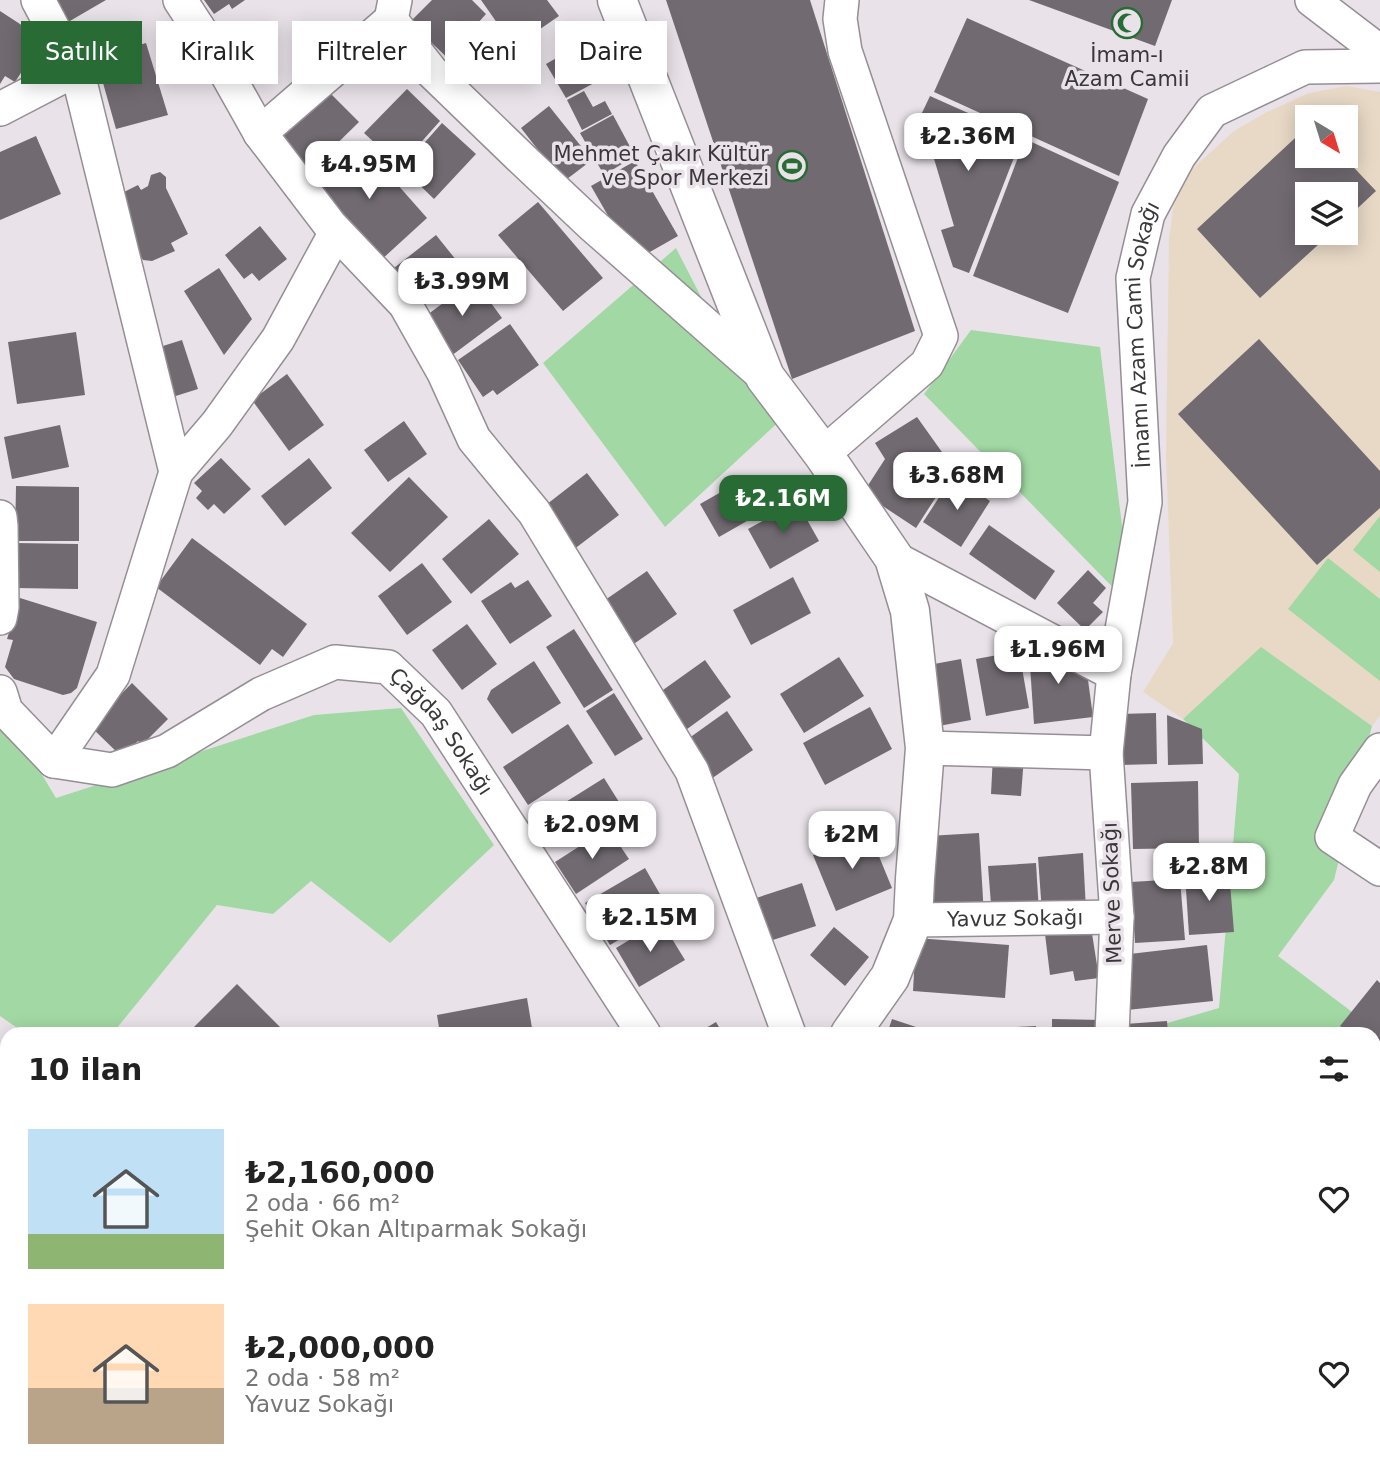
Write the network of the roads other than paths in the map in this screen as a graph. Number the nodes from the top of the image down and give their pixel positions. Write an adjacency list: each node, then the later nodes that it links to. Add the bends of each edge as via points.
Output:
1 (38, 0): 7 (street)
2 (180, 0): 13 (street)
3 (617, 0): 15 (main road)
4 (842, 0): 16 (street, via 845,51 940,337 927,364)
5 (1312, 0): 8 (street)
6 (393, 10): 13 (street); 15 (street, via 430,71 573,207)
7 (49, 21)
8 (1380, 52)
9 (1380, 66): 21 (street, İmamı Azam Cami Sokağı, via 1305,67 1212,111 1148,214 1133,278 1145,502)
10 (49, 84): 12 (street)
11 (80, 84): 17 (street)
12 (0, 109)
13 (260, 133): 14 (street)
14 (336, 232): 17 (street, via 278,339 217,425); 31 (street, via 405,304 474,439 534,512 692,771)
15 (765, 377): 16 (main road)
16 (823, 454): 19 (main road)
17 (176, 472): 26 (street, via 113,675)
18 (0, 517): 20 (street)
19 (894, 558): 21 (street); 23 (main road, via 910,611)
20 (0, 618)
21 (1114, 674): 25 (street, İmamı Azam Cami Sokağı)
22 (0, 692): 26 (street, via 6,711)
23 (925, 748): 25 (street); 29 (main road)
24 (1380, 750): 27 (street, via 1355,785 1332,837)
25 (1106, 753): 28 (street, Merve Sokağı)
26 (54, 761): 30 (street, Çağdaş Sokağı, via 111,770 167,751 261,694 335,662 388,667 436,713)
27 (1380, 869)
28 (1117, 917): 29 (street, Yavuz Sokağı); 33 (street, Merve Sokağı)
29 (913, 920): 32 (main road, via 890,976)
30 (639, 1027)
31 (786, 1027)
32 (855, 1027)
33 (1112, 1027)

